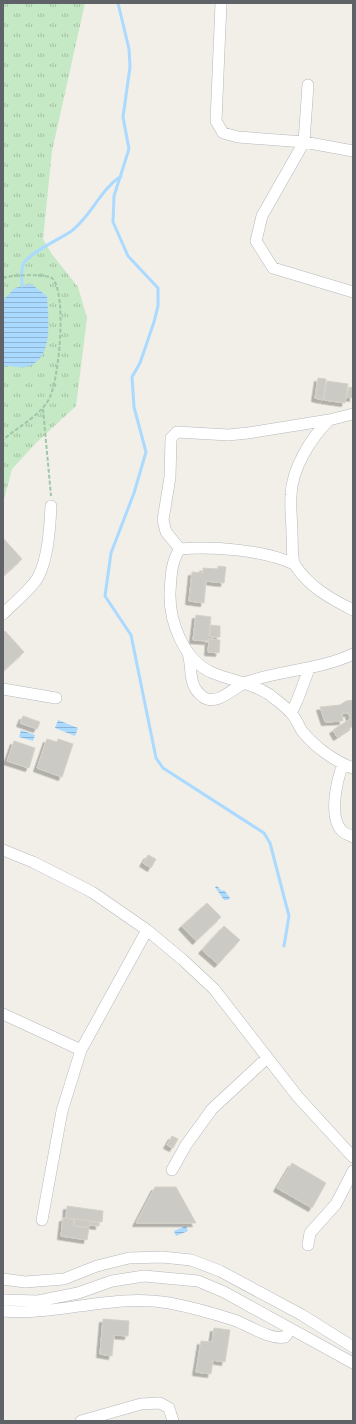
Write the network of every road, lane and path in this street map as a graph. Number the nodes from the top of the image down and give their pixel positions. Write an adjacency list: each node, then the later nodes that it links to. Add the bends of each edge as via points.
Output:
1 (221, 3): 3 (street, via 216,121 223,133 238,137)
2 (308, 85): 3 (street)
3 (304, 142): 4 (street); 6 (street, via 262,216 256,241 272,268)
4 (353, 151)
5 (3, 278): 7 (path, via 41,274 49,276 53,279 60,298 62,333 51,396)
6 (353, 292)
7 (43, 409): 10 (path); 11 (path)
8 (353, 414): 9 (street)
9 (329, 420): 12 (street, via 228,435 177,432 171,438 170,477 163,520 166,532); 13 (street, via 308,445 291,494)
10 (3, 440)
11 (51, 506): 15 (street, via 45,554 39,576)
12 (180, 549): 13 (street, via 215,548 259,554); 16 (street, via 174,557 170,602 177,630)
13 (294, 564): 14 (street, via 312,585 336,602)
14 (353, 610)
15 (3, 614)
16 (188, 653): 19 (street, via 199,665 212,673); 19 (street, via 191,681 195,690 204,698 215,699 227,695)
17 (353, 654): 18 (street)
18 (309, 669): 19 (street); 22 (street)
19 (245, 683): 22 (street, via 268,695)
20 (3, 689): 21 (street)
21 (56, 698)
22 (291, 713): 23 (street, via 302,731 318,746)
23 (348, 766): 24 (street, via 339,776 335,797 336,817 342,831)
24 (353, 837)
25 (3, 850): 26 (street, via 92,892)
26 (148, 930): 28 (street); 29 (street, via 214,989)
27 (3, 1014): 28 (street)
28 (81, 1050): 33 (street, via 62,1111)
29 (267, 1058): 30 (street, via 298,1097); 31 (street, via 212,1109 186,1145)
30 (353, 1157)
31 (172, 1170)
32 (353, 1171): 34 (street, via 336,1204 310,1233)
33 (42, 1220)
34 (308, 1246)
35 (3, 1279): 36 (street, via 25,1282 64,1279 114,1260 162,1257 191,1260)
36 (251, 1287): 38 (street); 41 (street)
37 (3, 1300): 38 (street, via 38,1302 144,1276 198,1281)
38 (241, 1302): 40 (street)
39 (3, 1311): 40 (street, via 24,1313 133,1301 168,1303 216,1315 273,1337 285,1337)
40 (290, 1330): 42 (street)
41 (353, 1347)
42 (353, 1363)
43 (81, 1421): 44 (street, via 141,1404 155,1403 169,1408)
44 (173, 1421)

